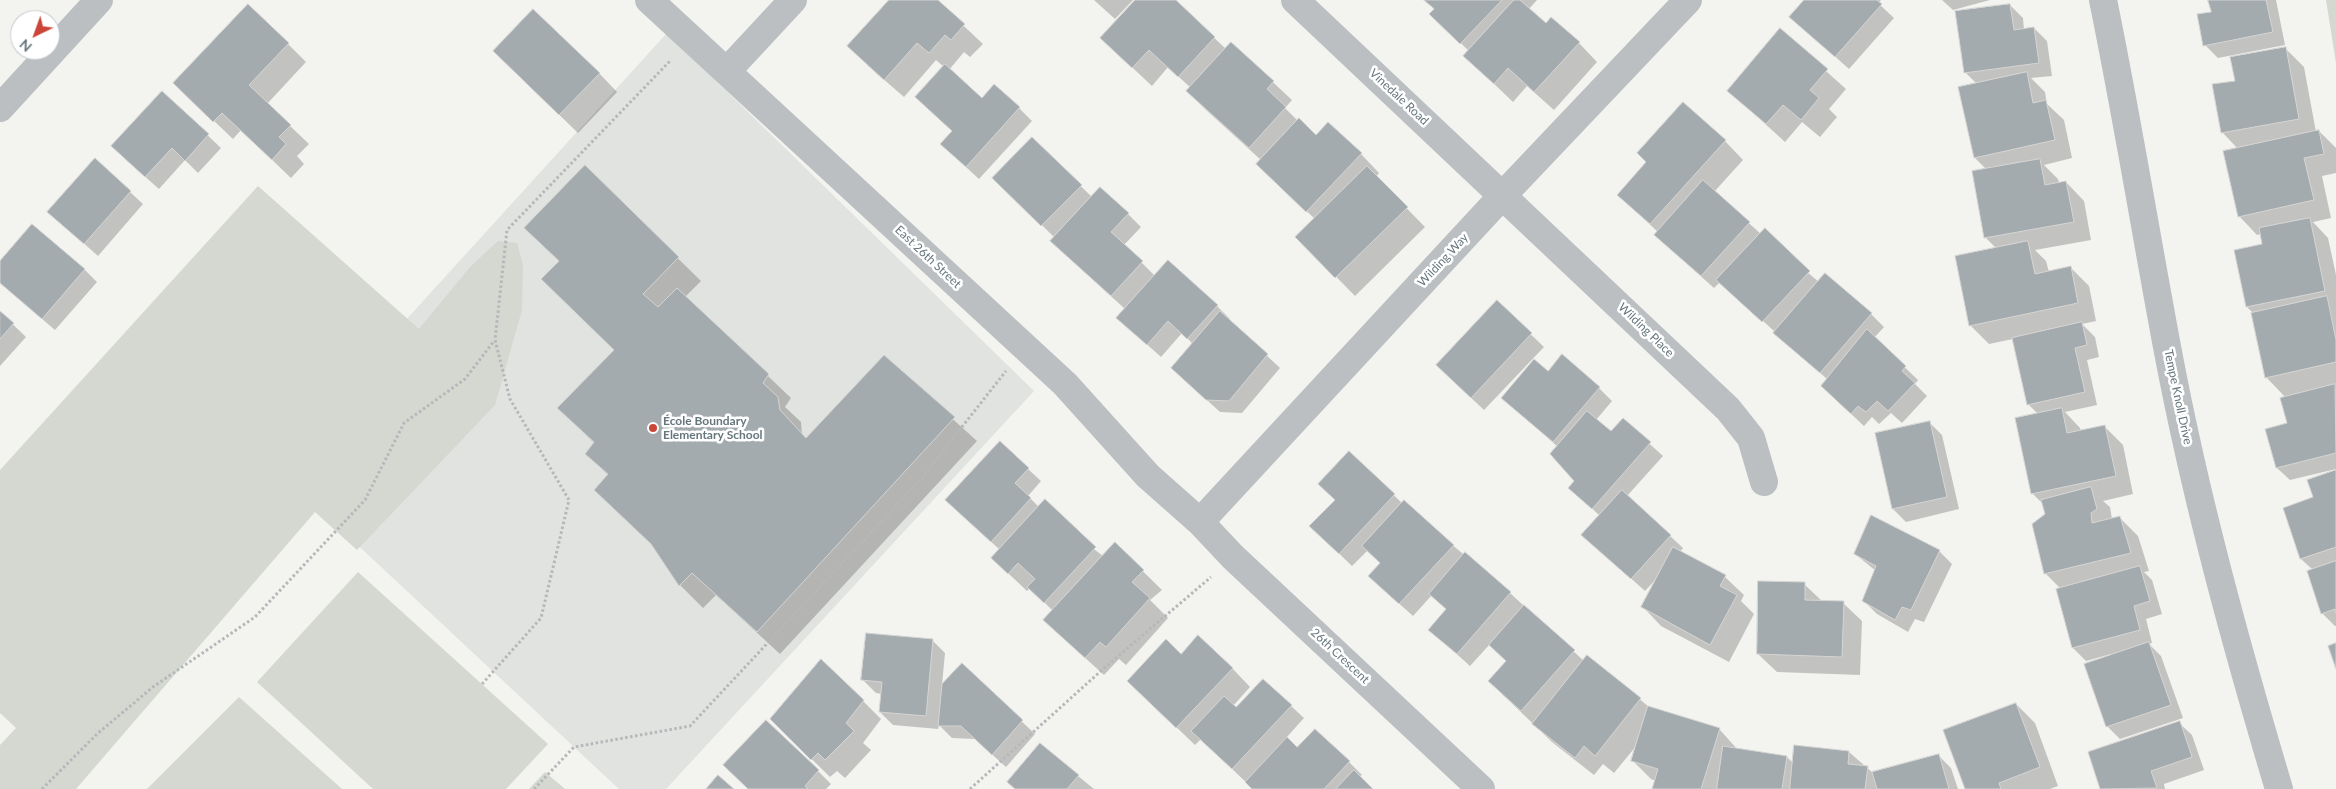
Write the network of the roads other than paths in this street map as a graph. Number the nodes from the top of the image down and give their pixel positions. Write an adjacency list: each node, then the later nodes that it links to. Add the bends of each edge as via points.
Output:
1 (99, 0): 8 (street)
2 (649, 0): 7 (street, East 26th Street)
3 (793, 0): 7 (street)
4 (1295, 0): 9 (street, Vinedale Road)
5 (1688, 0): 9 (street, Wilding Way)
6 (2103, 0): 13 (street, Tempe Knoll Drive, via 2168,353 2198,491 2222,591)
7 (727, 71): 11 (street, East 26th Street, via 1065,384 1148,476)
8 (0, 108)
9 (1503, 195): 10 (street, Wilding Place, via 1728,409 1751,438); 11 (street, Wilding Way)
10 (1764, 482)
11 (1200, 522): 12 (street, 26th Crescent)
12 (1481, 789)
13 (2279, 789)

